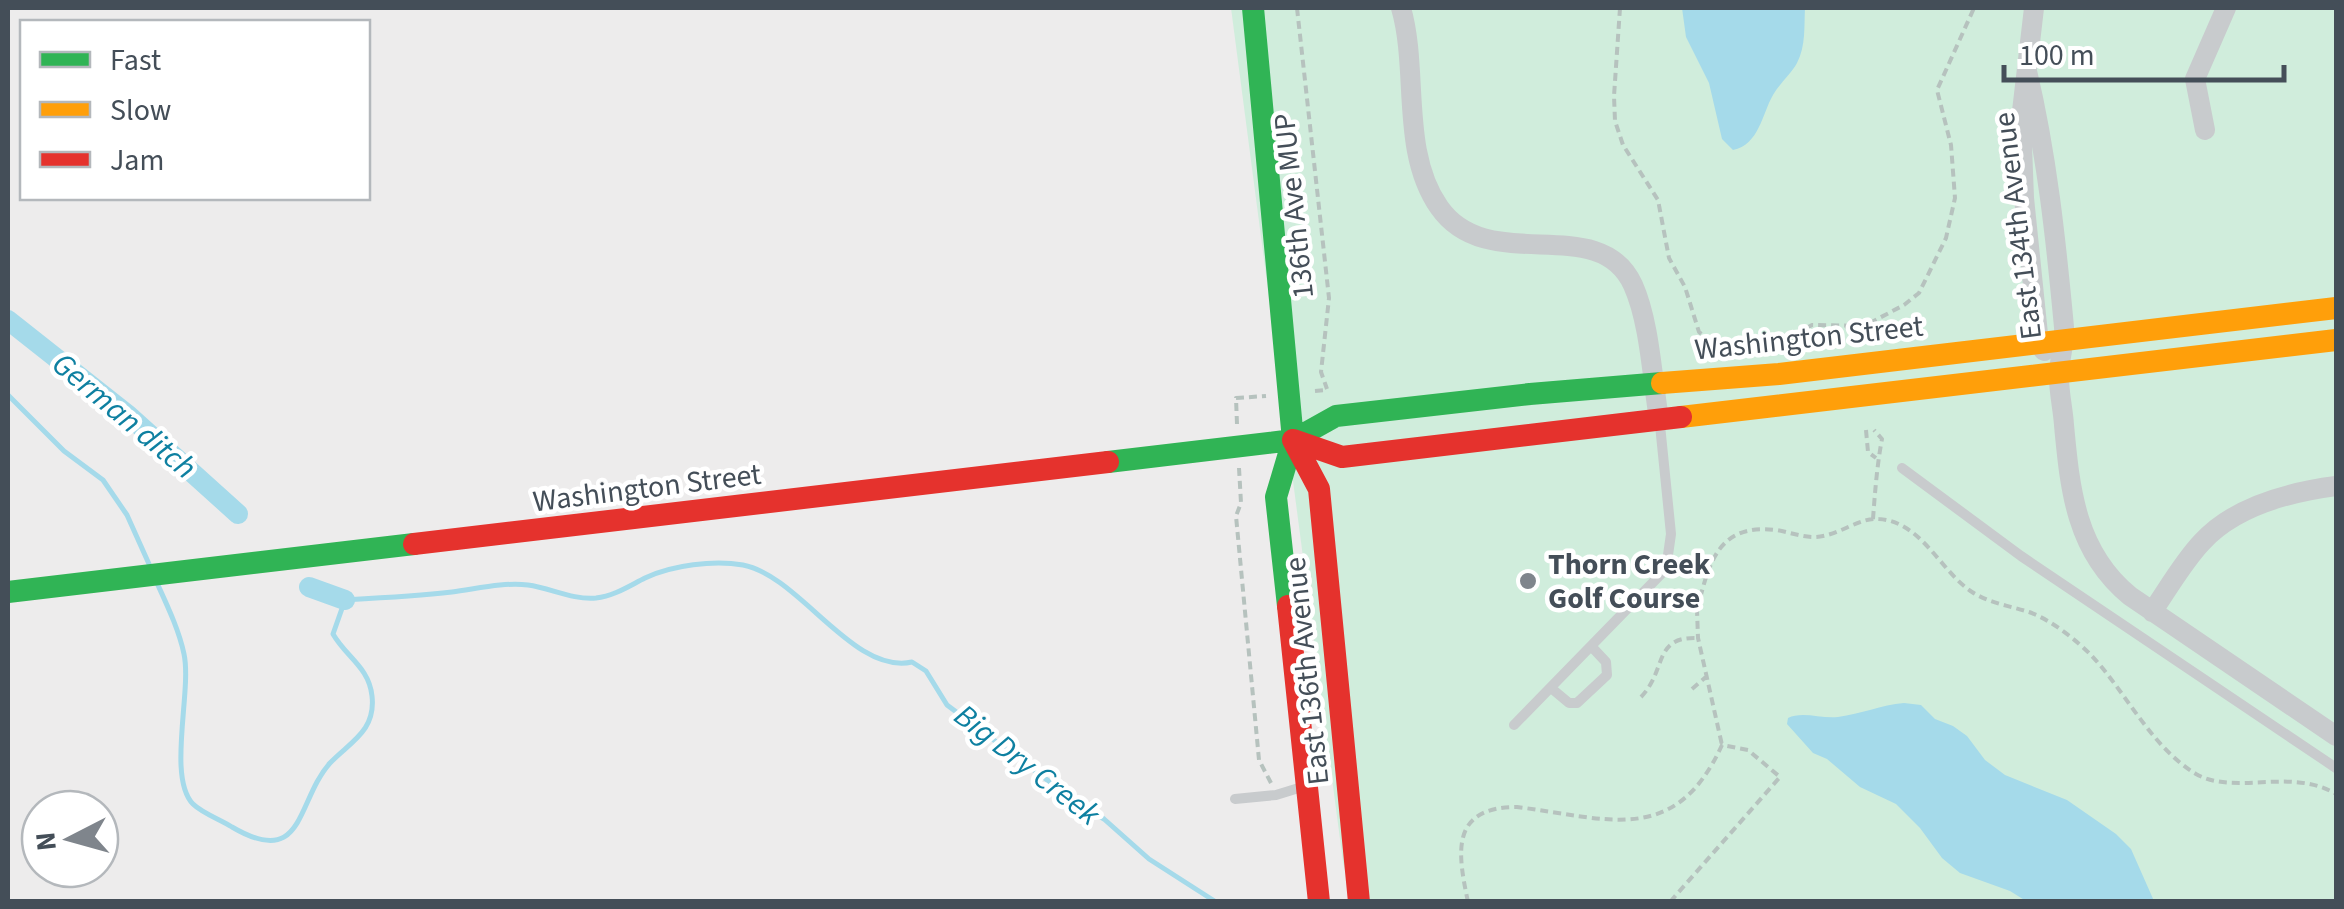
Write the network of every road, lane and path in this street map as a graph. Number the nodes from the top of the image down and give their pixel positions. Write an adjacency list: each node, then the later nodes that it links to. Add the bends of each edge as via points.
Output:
1 (1253, 8): 24 (main road, East 136th Avenue)
2 (1297, 8): 20 (path, 136th Ave MUP, via 1328,298 1321,372)
3 (1400, 8): 19 (street, via 1419,155 1441,210 1488,242 1590,249 1615,262 1640,309)
4 (1620, 8): 11 (path, via 1616,121 1623,145 1658,200 1669,258 1699,332 1708,340 1748,343 1812,325)
5 (1974, 8): 12 (path, via 1937,90 1955,177 1946,238 1919,293)
6 (2034, 8): 8 (street, East 134th Avenue)
7 (2226, 8): 9 (street, via 2195,79)
8 (2027, 71): 16 (street, East 134th Avenue); 17 (street, East 134th Avenue, via 2022,154)
9 (2206, 130)
10 (2336, 308): 16 (main road, Washington Street)
11 (1846, 326): 12 (path); 14 (path)
12 (1864, 326): 13 (path)
13 (1862, 336)
14 (1856, 338)
15 (2336, 340): 18 (main road, Washington Street)
16 (2065, 341): 17 (main road, Washington Street); 18 (street, East 134th Avenue)
17 (2039, 344): 18 (street, East 134th Avenue); 19 (main road, Washington Street)
18 (2059, 374): 21 (main road, Washington Street); 33 (street, East 134th Avenue, via 2068,474 2083,534 2114,583)
19 (1653, 383): 20 (main road, Washington Street); 21 (street)
20 (1336, 416): 24 (main road, Washington Street)
21 (1659, 419): 24 (main road, Washington Street, via 1342,457); 30 (lane, via 1670,550 1666,568)
22 (1866, 430): 25 (path, via 1866,446)
23 (1874, 430): 25 (path, via 1882,439)
24 (1293, 440): 31 (main road, Washington Street); 44 (main road, East 136th Avenue, via 1276,497); 49 (main road, East 136th Avenue, via 1319,489)
25 (1876, 458): 29 (path)
26 (1902, 468): 43 (lane)
27 (2336, 486): 33 (street, via 2282,495 2203,540)
28 (1242, 503): 46 (path, via 1236,516 1259,760)
29 (1872, 519): 32 (path, via 1839,534 1750,530 1730,538 1708,565); 45 (path, via 1917,536 1972,593 2034,614 2074,641 2170,752 2200,776 2302,781)
30 (1646, 590): 32 (path); 35 (lane)
31 (8, 592)
32 (1697, 610): 34 (path)
33 (2152, 612): 41 (street, East 134th Avenue)
34 (1698, 638): 36 (path); 39 (path, via 1679,638 1664,650 1655,681)
35 (1592, 646): 37 (lane); 37 (lane, via 1607,674 1577,703)
36 (1707, 676): 38 (path); 42 (path)
37 (1551, 688): 40 (lane)
38 (1692, 689)
39 (1640, 697)
40 (1514, 725)
41 (2336, 736)
42 (1722, 745): 50 (path, via 1681,803 1638,820 1517,807 1484,814 1460,840); 51 (path, via 1748,750 1780,777)
43 (2336, 768)
44 (1308, 786): 46 (lane); 48 (main road, East 136th Avenue)
45 (2336, 794)
46 (1276, 795): 47 (lane)
47 (1235, 799)
48 (1320, 902)
49 (1359, 902)
50 (1468, 902)
51 (1670, 902)

